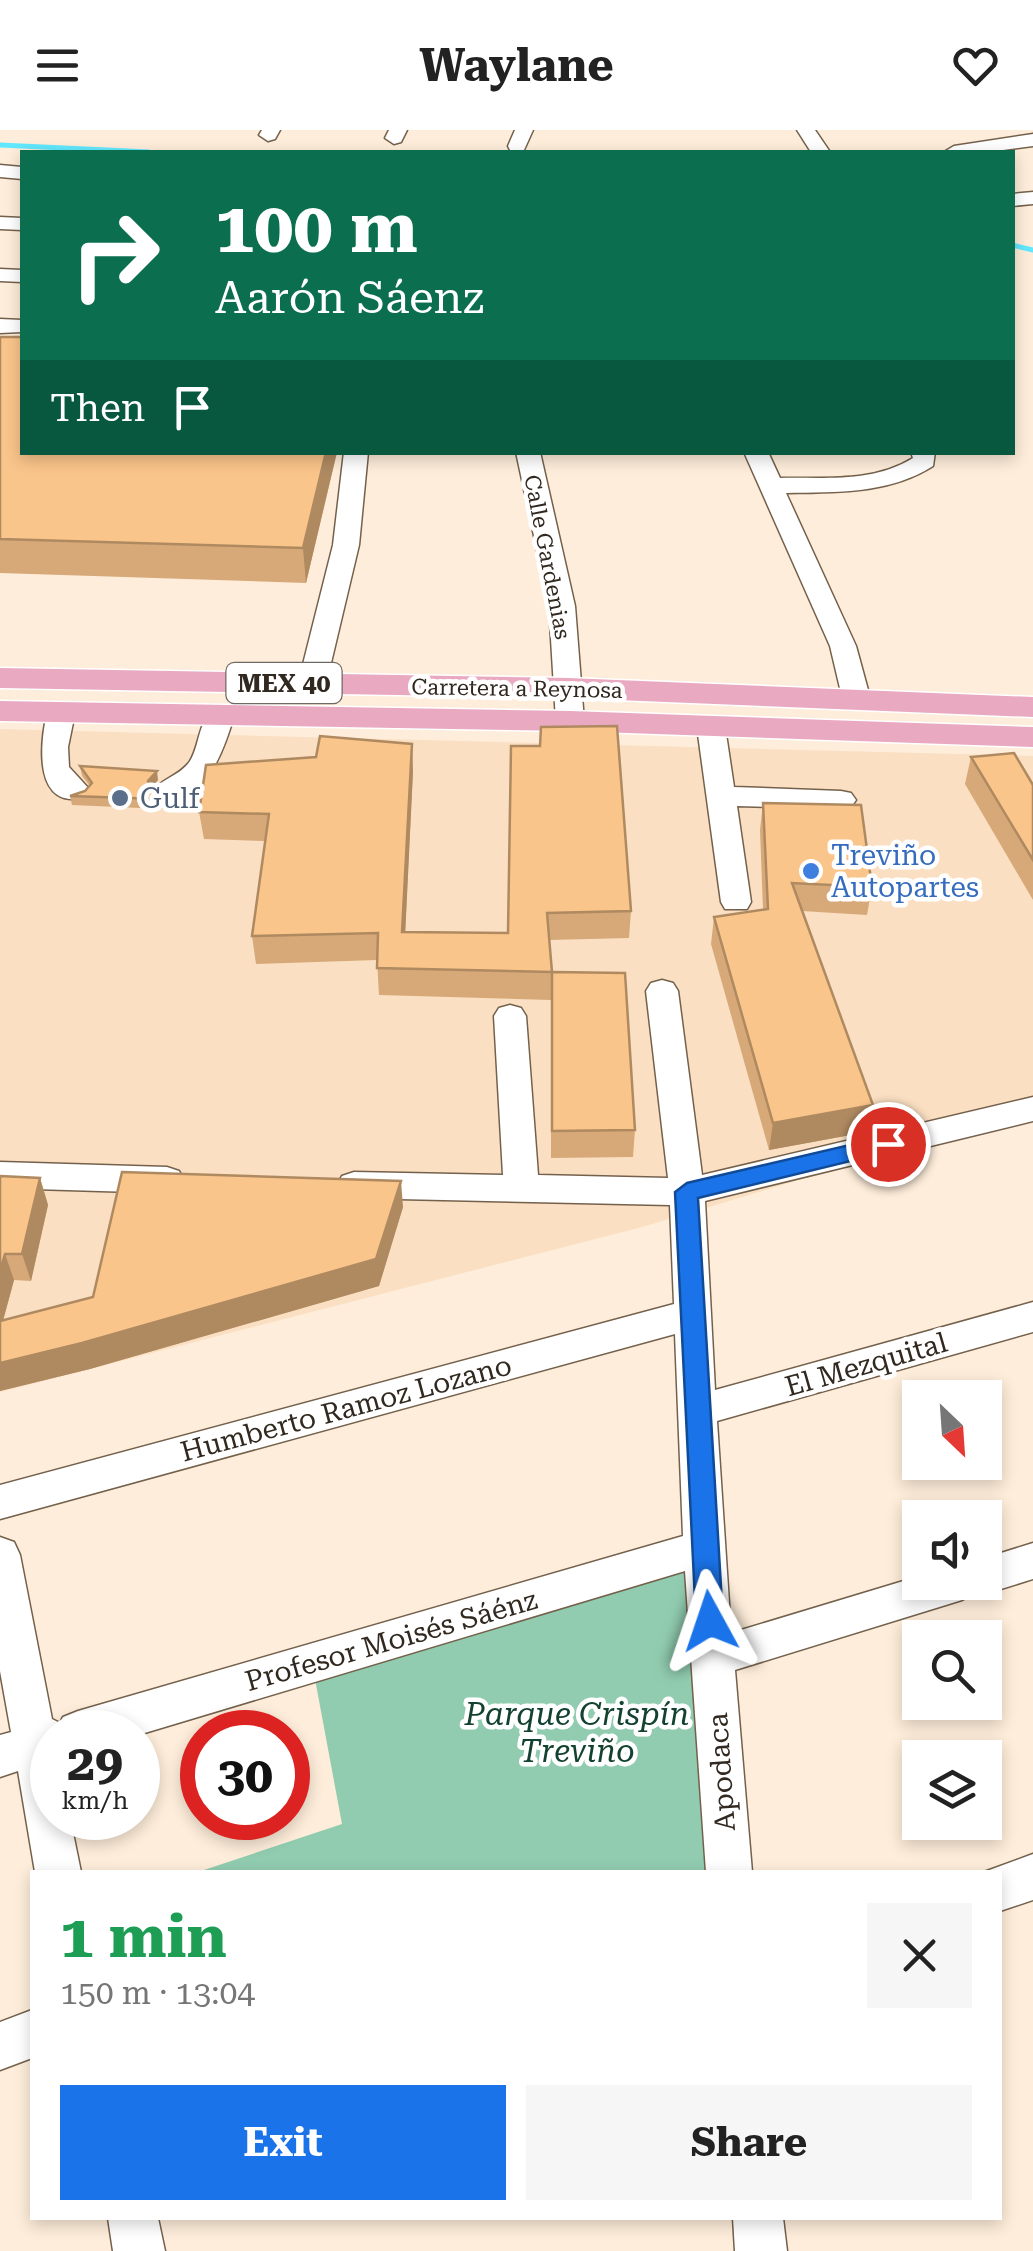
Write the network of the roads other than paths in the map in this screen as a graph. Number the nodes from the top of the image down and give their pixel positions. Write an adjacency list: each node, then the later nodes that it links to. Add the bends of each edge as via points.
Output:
1 (1033, 140): 2 (street)
2 (967, 150)
3 (356, 455): 9 (street, via 346,545)
4 (529, 455): 11 (street, Calle Gardenias, via 562,606)
5 (757, 455): 7 (street)
6 (924, 455): 7 (street, via 912,472 887,479)
7 (772, 486): 10 (street, via 843,646)
8 (0, 678): 9 (main road, Carretera a Reynosa / MEX 40)
9 (312, 684): 11 (main road, Carretera a Reynosa / MEX 40)
10 (857, 701): 11 (main road, Carretera a Reynosa / MEX 40); 12 (main road, Carretera a Reynosa / MEX 40)
11 (569, 705): 15 (main road, Carretera a Reynosa / MEX 40); 16 (main road, Carretera a Reynosa / MEX 40)
12 (1033, 707)
13 (0, 711): 14 (main road, Carretera a Reynosa / MEX 40)
14 (62, 713): 15 (main road, Carretera a Reynosa / MEX 40); 18 (street, via 54,773)
15 (220, 716): 19 (street, via 204,767)
16 (711, 727): 17 (main road, Carretera a Reynosa / MEX 40); 20 (street)
17 (1033, 738)
18 (77, 791)
19 (167, 791)
20 (721, 796): 21 (street); 22 (street)
21 (841, 800)
22 (736, 902)
23 (662, 991): 30 (street, Apodaca)
24 (510, 1016): 29 (street)
25 (1033, 1108): 30 (street)
26 (0, 1175): 27 (street)
27 (206, 1182)
28 (323, 1184): 29 (street)
29 (521, 1188): 30 (street)
30 (687, 1192): 31 (street, Apodaca)
31 (692, 1314): 33 (street, Apodaca); 34 (street, Humberto Ramoz Lozano)
32 (1033, 1317): 33 (street, El Mezquital)
33 (700, 1410): 35 (street, Apodaca)
34 (0, 1502)
35 (704, 1548): 40 (street, Apodaca); 41 (street, Profesor Moisés Sáénz)
36 (0, 1555): 42 (street)
37 (1033, 1561): 38 (street)
38 (1002, 1571)
39 (903, 1600): 40 (street)
40 (712, 1658): 44 (street, Apodaca)
41 (153, 1710)
42 (28, 1747): 43 (street)
43 (58, 1870)
44 (729, 1870)
45 (1033, 1877): 46 (street)
46 (1002, 1887)
47 (30, 2035): 48 (street)
48 (0, 2046)
49 (133, 2220): 51 (street)
50 (758, 2220): 52 (street)
51 (139, 2251)
52 (761, 2251)

